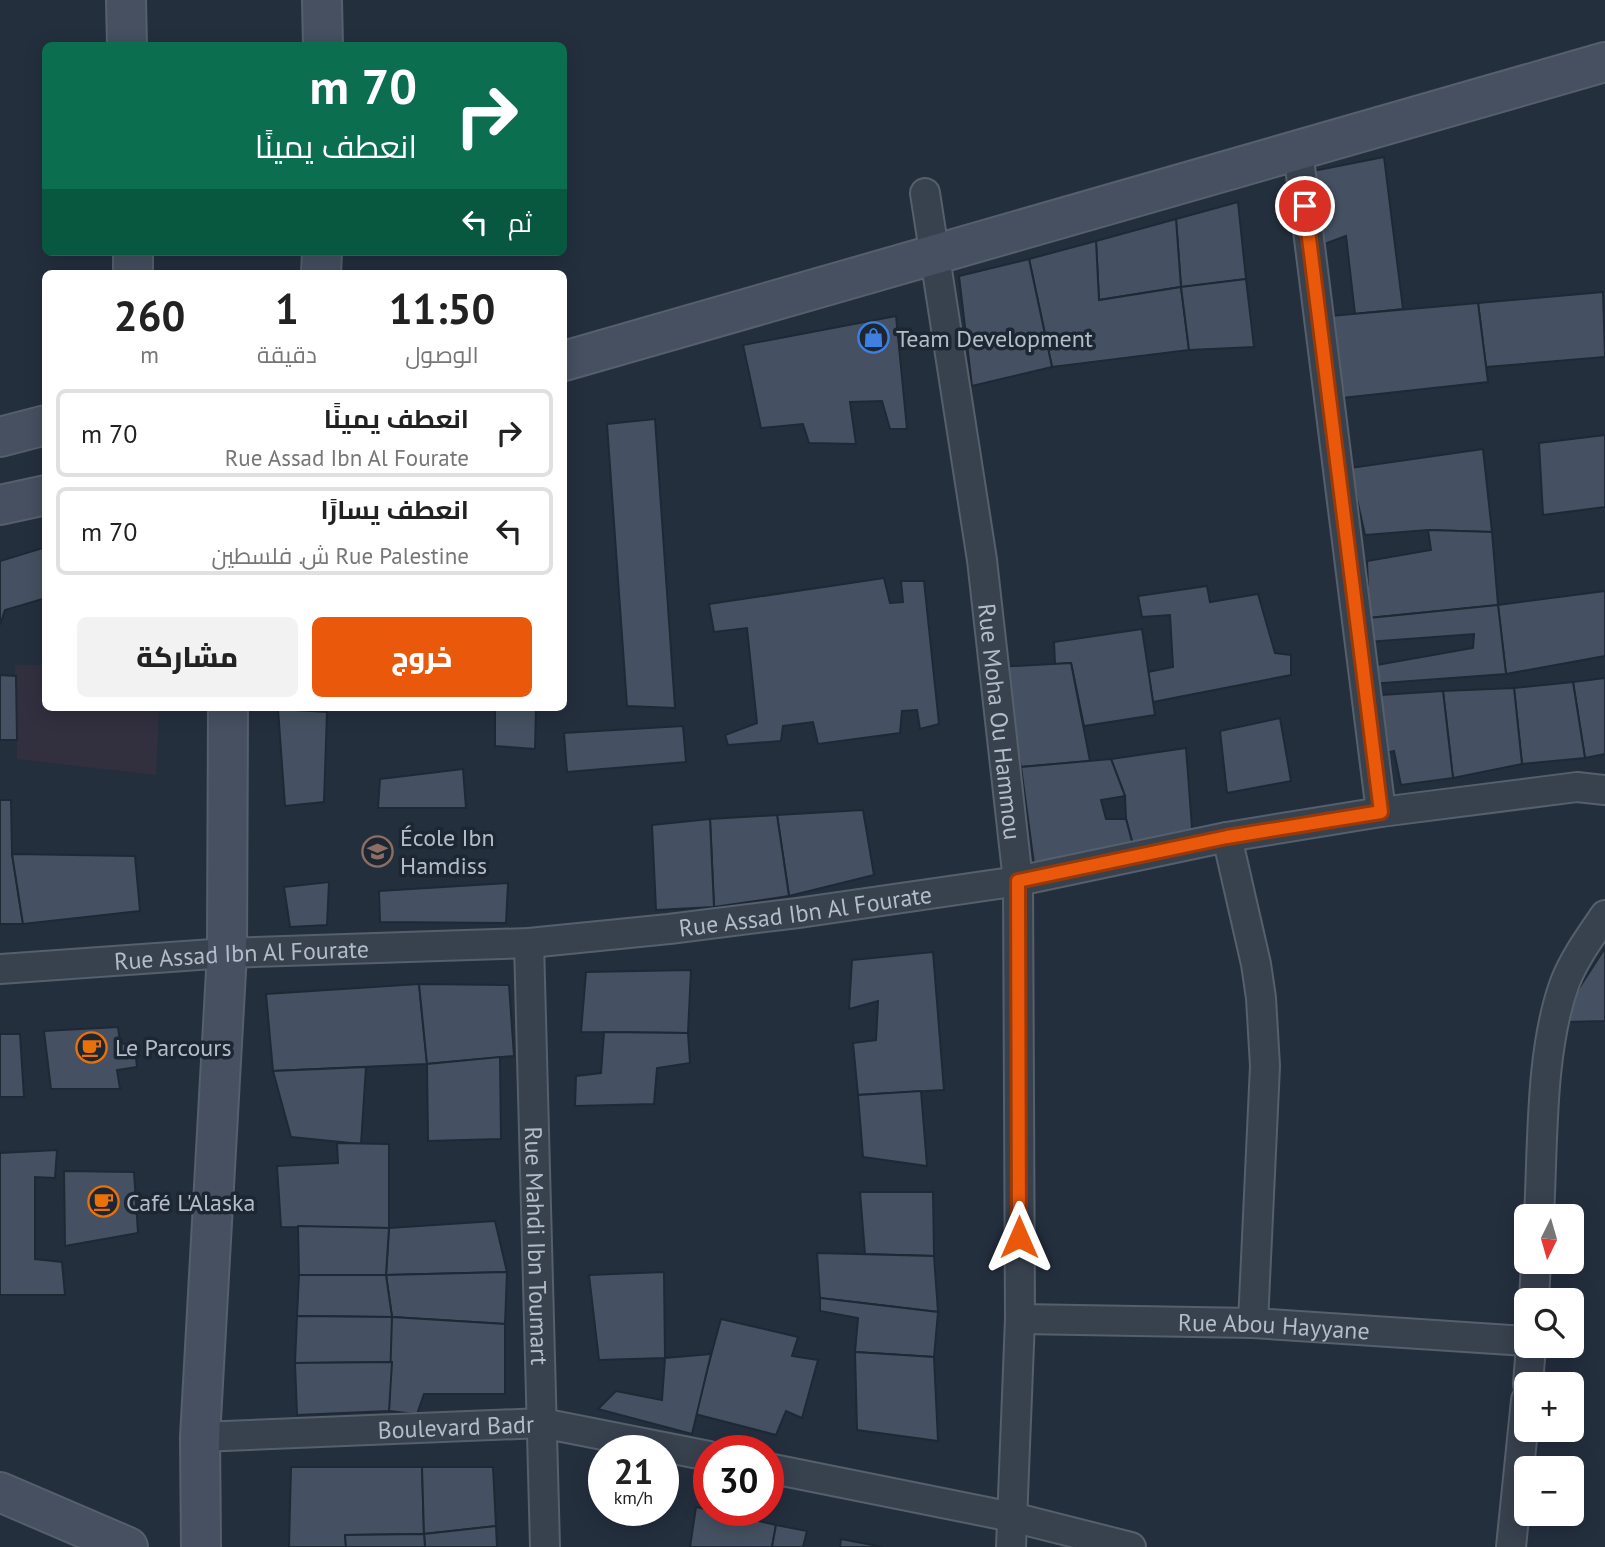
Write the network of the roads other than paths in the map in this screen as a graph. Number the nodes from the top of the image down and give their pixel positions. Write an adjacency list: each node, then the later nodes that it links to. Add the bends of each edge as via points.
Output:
1 (125, 0): 3 (main road)
2 (322, 0): 4 (main road)
3 (127, 42)
4 (323, 42)
5 (1605, 62): 6 (main road)
6 (1298, 151): 8 (main road); 16 (street)
7 (925, 193): 8 (street, Rue Moha Ou Hammou)
8 (934, 255): 9 (main road); 18 (street, Rue Moha Ou Hammou, via 982,560)
9 (567, 360)
10 (42, 426): 11 (main road)
11 (0, 437)
12 (42, 496): 13 (main road)
13 (0, 505)
14 (228, 711): 21 (main road)
15 (1605, 790): 16 (street, Rue Assad Ibn Al Fourate, via 1577,787)
16 (1381, 812): 17 (street, Rue Assad Ibn Al Fourate)
17 (1227, 837): 18 (street, Rue Assad Ibn Al Fourate); 25 (street, via 1256,964 1263,1027)
18 (1018, 881): 20 (street, Rue Assad Ibn Al Fourate, via 798,913); 24 (street, Rue Moha Ou Hammou)
19 (1605, 915): 23 (street, via 1564,984 1549,1039)
20 (529, 943): 21 (street, Rue Assad Ibn Al Fourate); 27 (street, Rue Mahdi Ibn Toumart)
21 (227, 953): 22 (street, Rue Assad Ibn Al Fourate); 28 (main road)
22 (0, 969)
23 (1540, 1204)
24 (1020, 1319): 25 (street, Rue Abou Hayyane); 33 (street, Rue Moha Ou Hammou)
25 (1253, 1323): 26 (street, Rue Abou Hayyane)
26 (1514, 1340)
27 (542, 1423): 28 (street, Boulevard Badr); 30 (street, Boulevard Badr); 36 (street, Rue Mahdi Ibn Toumart)
28 (200, 1437): 35 (main road)
29 (1522, 1442): 39 (street)
30 (693, 1454)
31 (784, 1471): 33 (street)
32 (0, 1492): 34 (main road)
33 (1012, 1517): 37 (street, Rue Moha Ou Hammou); 38 (street)
34 (128, 1547)
35 (201, 1547)
36 (545, 1547)
37 (1011, 1547)
38 (1131, 1547)
39 (1511, 1547)

